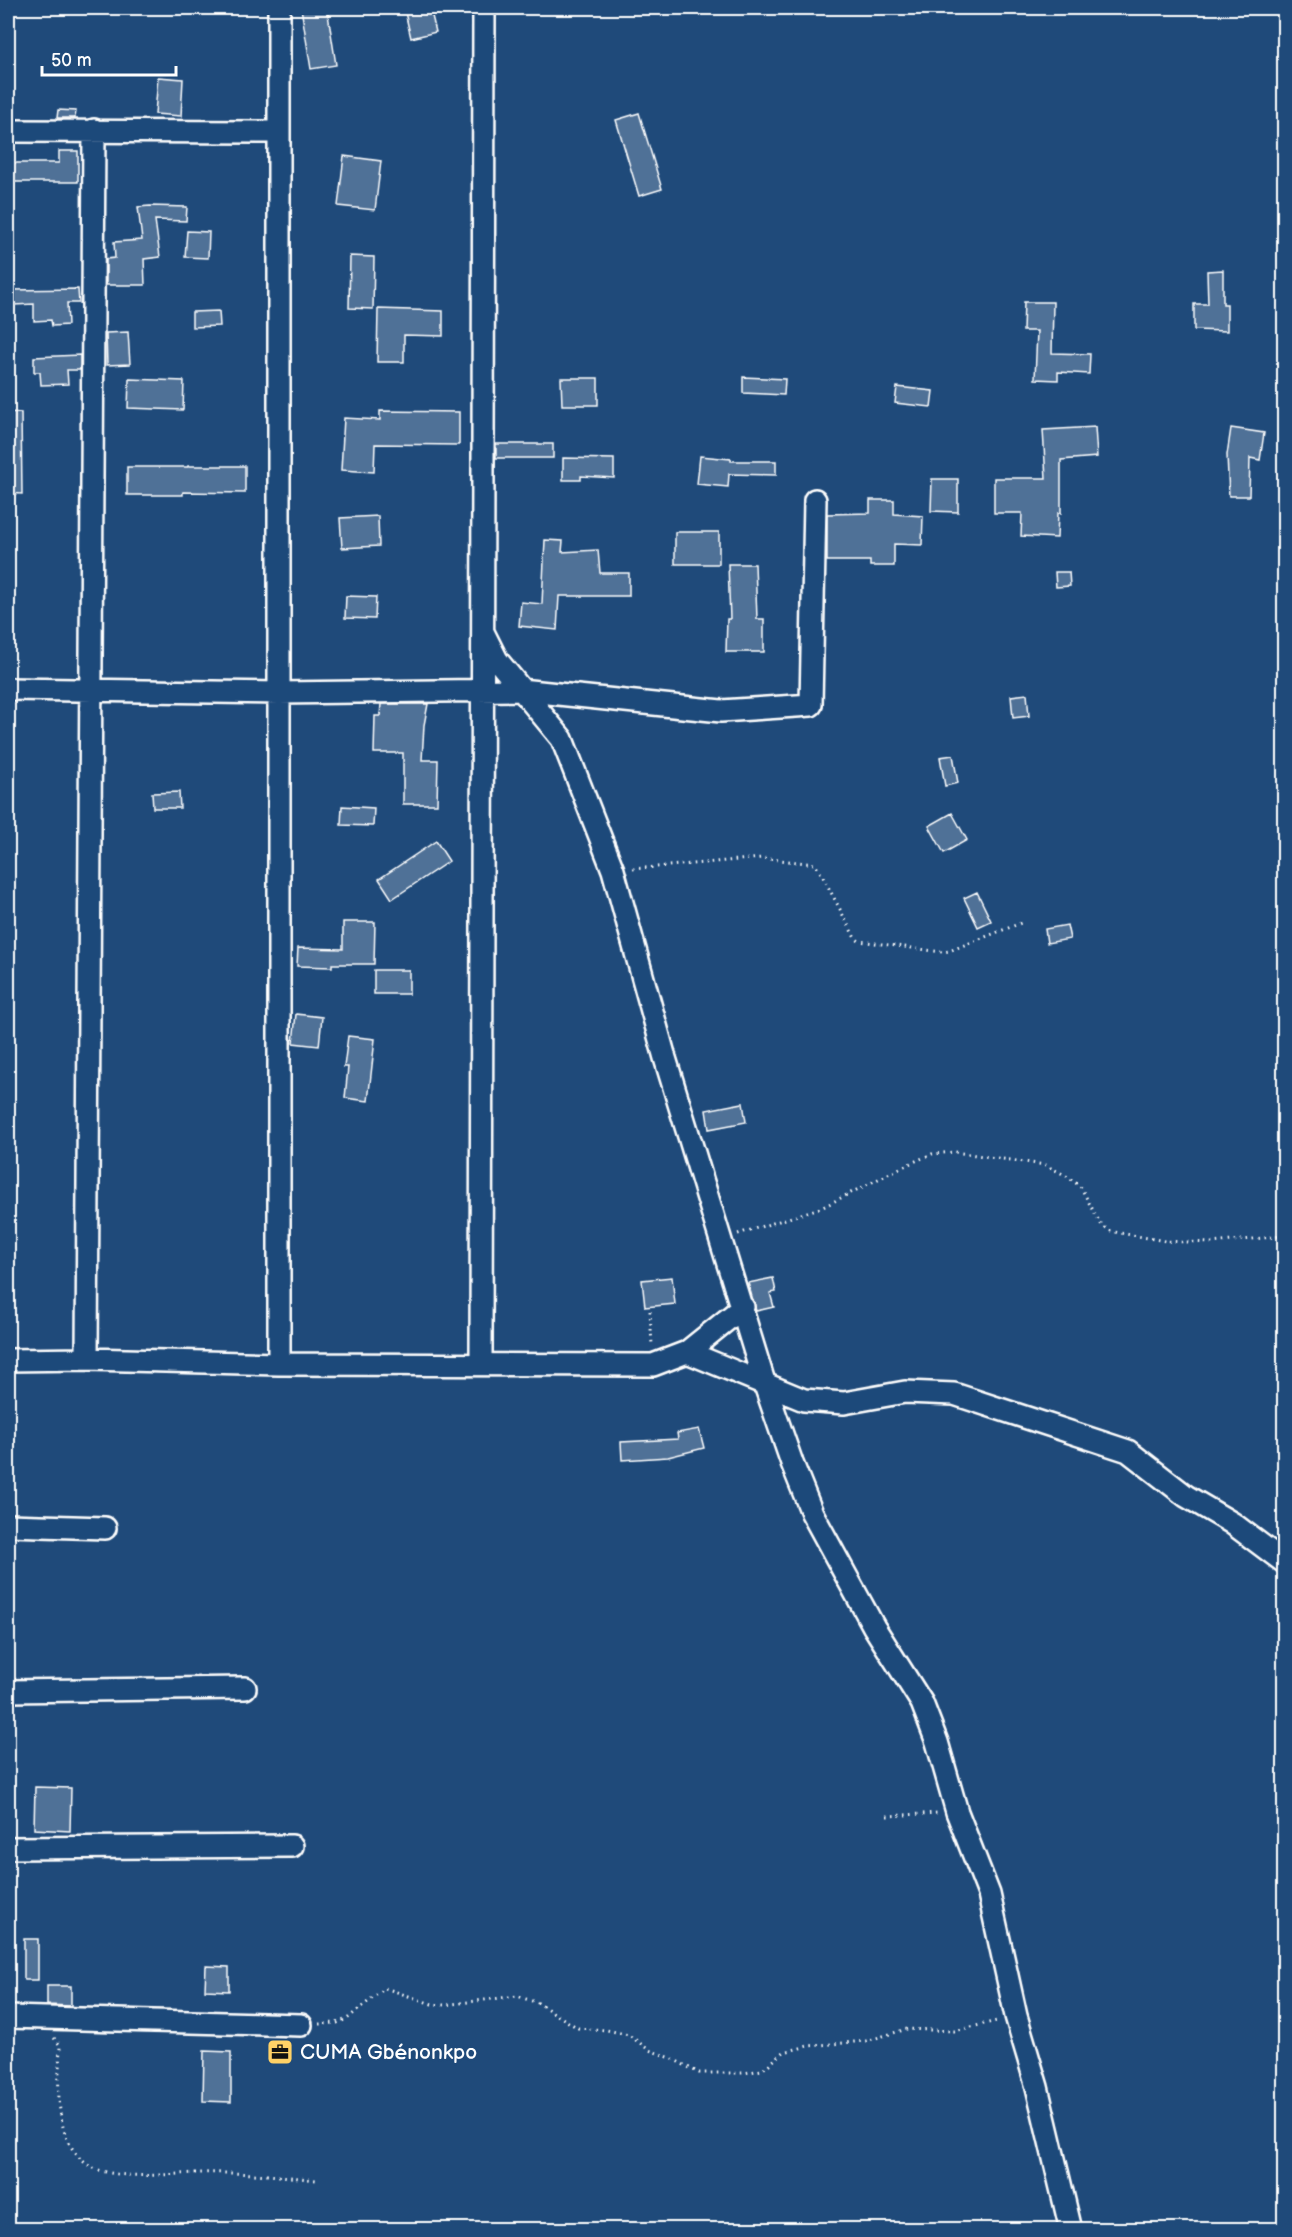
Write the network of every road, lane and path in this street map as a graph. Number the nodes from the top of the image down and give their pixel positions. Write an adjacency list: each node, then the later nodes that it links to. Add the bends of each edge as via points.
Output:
1 (279, 8): 5 (street)
2 (484, 8): 7 (street)
3 (94, 130): 4 (street); 5 (street); 9 (street)
4 (8, 131)
5 (279, 132): 12 (street)
6 (815, 500): 10 (street, via 811,705 721,711)
7 (483, 632): 10 (street, via 497,660); 11 (street)
8 (8, 689): 9 (street)
9 (91, 690): 12 (street); 20 (street)
10 (520, 690): 11 (street); 13 (street, via 562,739)
11 (483, 692): 12 (street); 23 (street)
12 (279, 693): 22 (street)
13 (614, 870): 14 (path, via 762,858 814,864 859,941 949,951); 16 (street, via 665,1058)
14 (1021, 923)
15 (1284, 1236): 16 (path, via 1211,1243 1165,1241 1115,1232 1100,1223 1080,1186 1065,1174 1045,1165 954,1152 932,1154 823,1207)
16 (722, 1240): 17 (street)
17 (743, 1307): 19 (street); 25 (street)
18 (650, 1311): 24 (path)
19 (687, 1352): 24 (street); 25 (street)
20 (87, 1359): 21 (street); 22 (street)
21 (8, 1360)
22 (279, 1364): 23 (street)
23 (482, 1364): 24 (street)
24 (653, 1365)
25 (765, 1385): 28 (street, via 820,1403 844,1403 905,1392 954,1394 1128,1452); 31 (street, via 812,1513 874,1627 922,1703)
26 (8, 1525): 27 (street)
27 (105, 1528)
28 (1284, 1562)
29 (245, 1688): 30 (street)
30 (8, 1691)
31 (957, 1812): 32 (path); 35 (street, via 989,1893)
32 (887, 1816)
33 (292, 1846): 34 (street)
34 (8, 1848)
35 (1016, 2016): 38 (path, via 954,2031 907,2029 866,2042 808,2046 784,2052 762,2070 721,2073 699,2073 649,2050 629,2035 578,2028 538,2003 517,1996 444,2005 385,1988 337,2024); 40 (street)
36 (8, 2017): 37 (street)
37 (38, 2018): 38 (street); 39 (path, via 60,2045 62,2123 84,2162 97,2169 129,2175 288,2176)
38 (301, 2025)
39 (316, 2180)
40 (1071, 2229)

